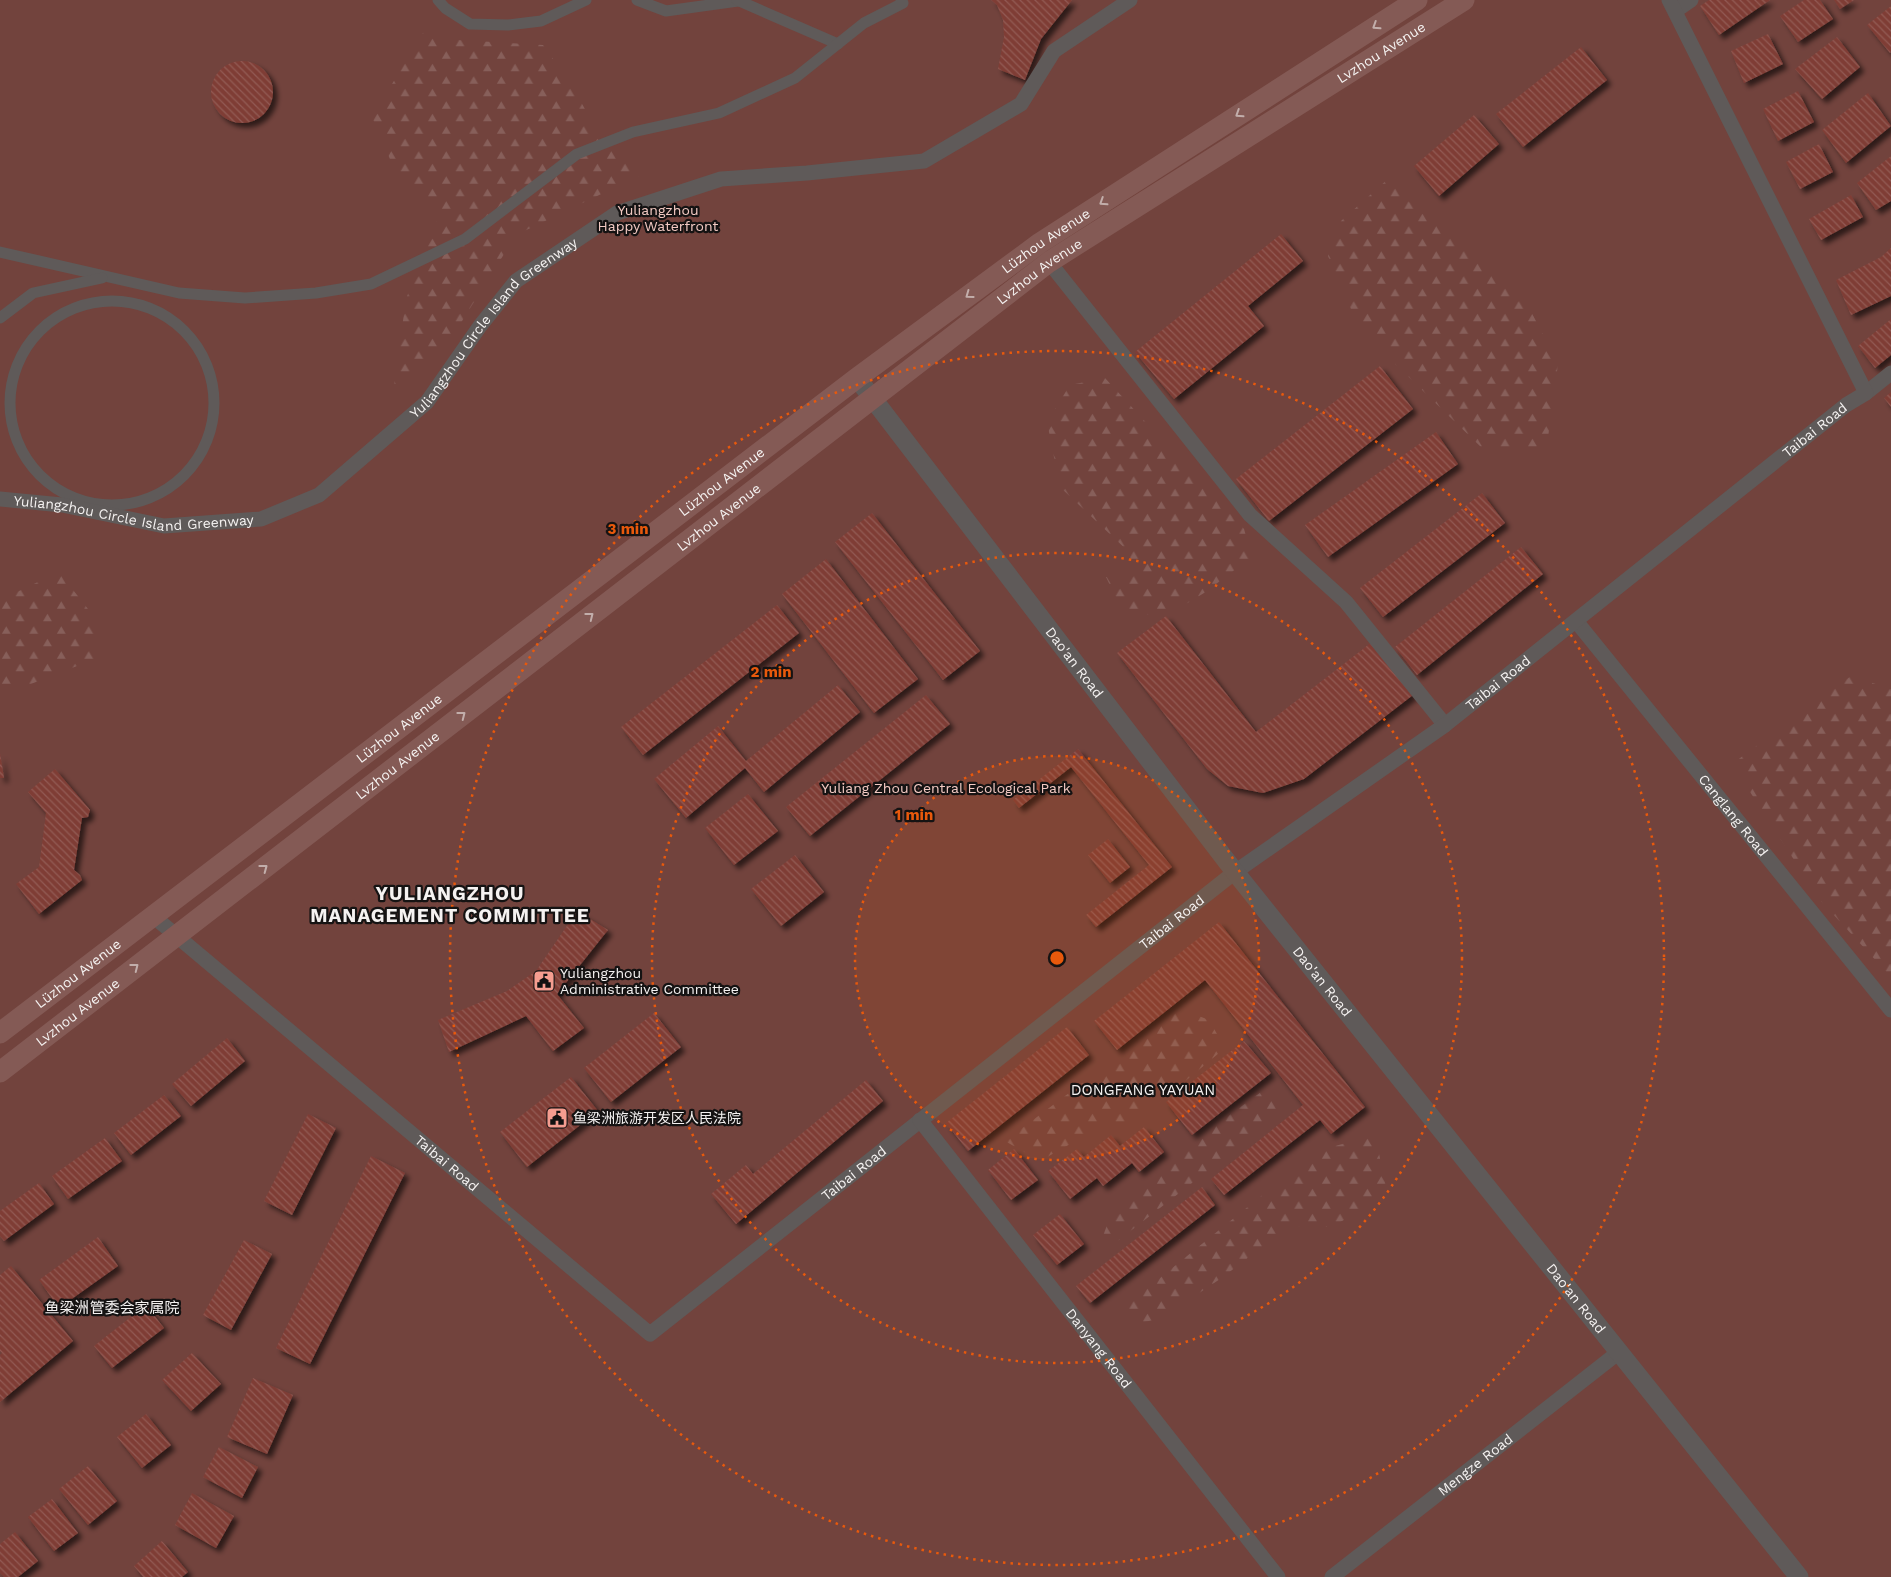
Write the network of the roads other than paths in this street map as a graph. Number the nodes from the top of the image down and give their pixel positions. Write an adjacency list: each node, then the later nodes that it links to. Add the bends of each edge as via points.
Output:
1 (438, 0): 2 (street, via 470,24 508,25 541,21)
2 (586, 0)
3 (636, 0): 4 (street, via 666,12)
4 (738, 0): 11 (street)
5 (901, 0): 11 (street, via 903,3 864,23)
6 (1130, 0): 22 (street, Yuliangzhou Circle Island Greenway, via 1054,51 1021,104 924,161 721,179 617,213 516,281 480,326 428,402 318,495 262,519 164,526 62,506)
7 (1417, 0): 19 (main road, Lüzhou Avenue, one-way to 19, via 1040,242)
8 (1464, 0): 13 (main road, Lvzhou Avenue)
9 (1691, 0): 10 (street)
10 (1672, 6): 20 (street)
11 (838, 44): 15 (street, via 795,78 719,113 633,132 577,154 465,239 371,284 316,293 245,298)
12 (0, 252): 14 (street)
13 (1049, 262): 21 (main road, Lvzhou Avenue); 24 (street, via 1250,515 1346,602)
14 (106, 277): 15 (street); 17 (street, via 33,294)
15 (158, 289): 16 (street)
16 (153, 308): 16 (street, via 120,300 85,303 53,319 28,343 13,375 9,410 16,442 34,470 58,492 89,504 122,506 154,497 181,479 202,454 214,423 215,388 204,354 183,327)
17 (0, 318)
18 (1891, 373): 20 (street, Taibai Road)
19 (857, 378): 21 (street, Dao'an Road); 26 (main road, Lüzhou Avenue)
20 (1866, 393): 23 (street, Taibai Road, via 1846,405)
21 (872, 398): 25 (street, Dao'an Road); 27 (main road, Lvzhou Avenue, one-way to 21)
22 (0, 499)
23 (1576, 621): 24 (street, Taibai Road); 28 (street, Canglang Road)
24 (1445, 725): 25 (street, Taibai Road)
25 (1235, 872): 31 (street, Taibai Road); 32 (street, Dao'an Road)
26 (153, 916): 27 (street, Taibai Road); 29 (main road, Lüzhou Avenue)
27 (175, 936): 30 (main road, Lvzhou Avenue, one-way to 27); 31 (street, Taibai Road, via 650,1334)
28 (1891, 1010)
29 (0, 1033)
30 (0, 1072)
31 (920, 1120): 33 (street, Danyang Road)
32 (1620, 1352): 34 (street, Mengze Road); 35 (street, Dao'an Road)
33 (1278, 1577)
34 (1332, 1577)
35 (1799, 1577)

